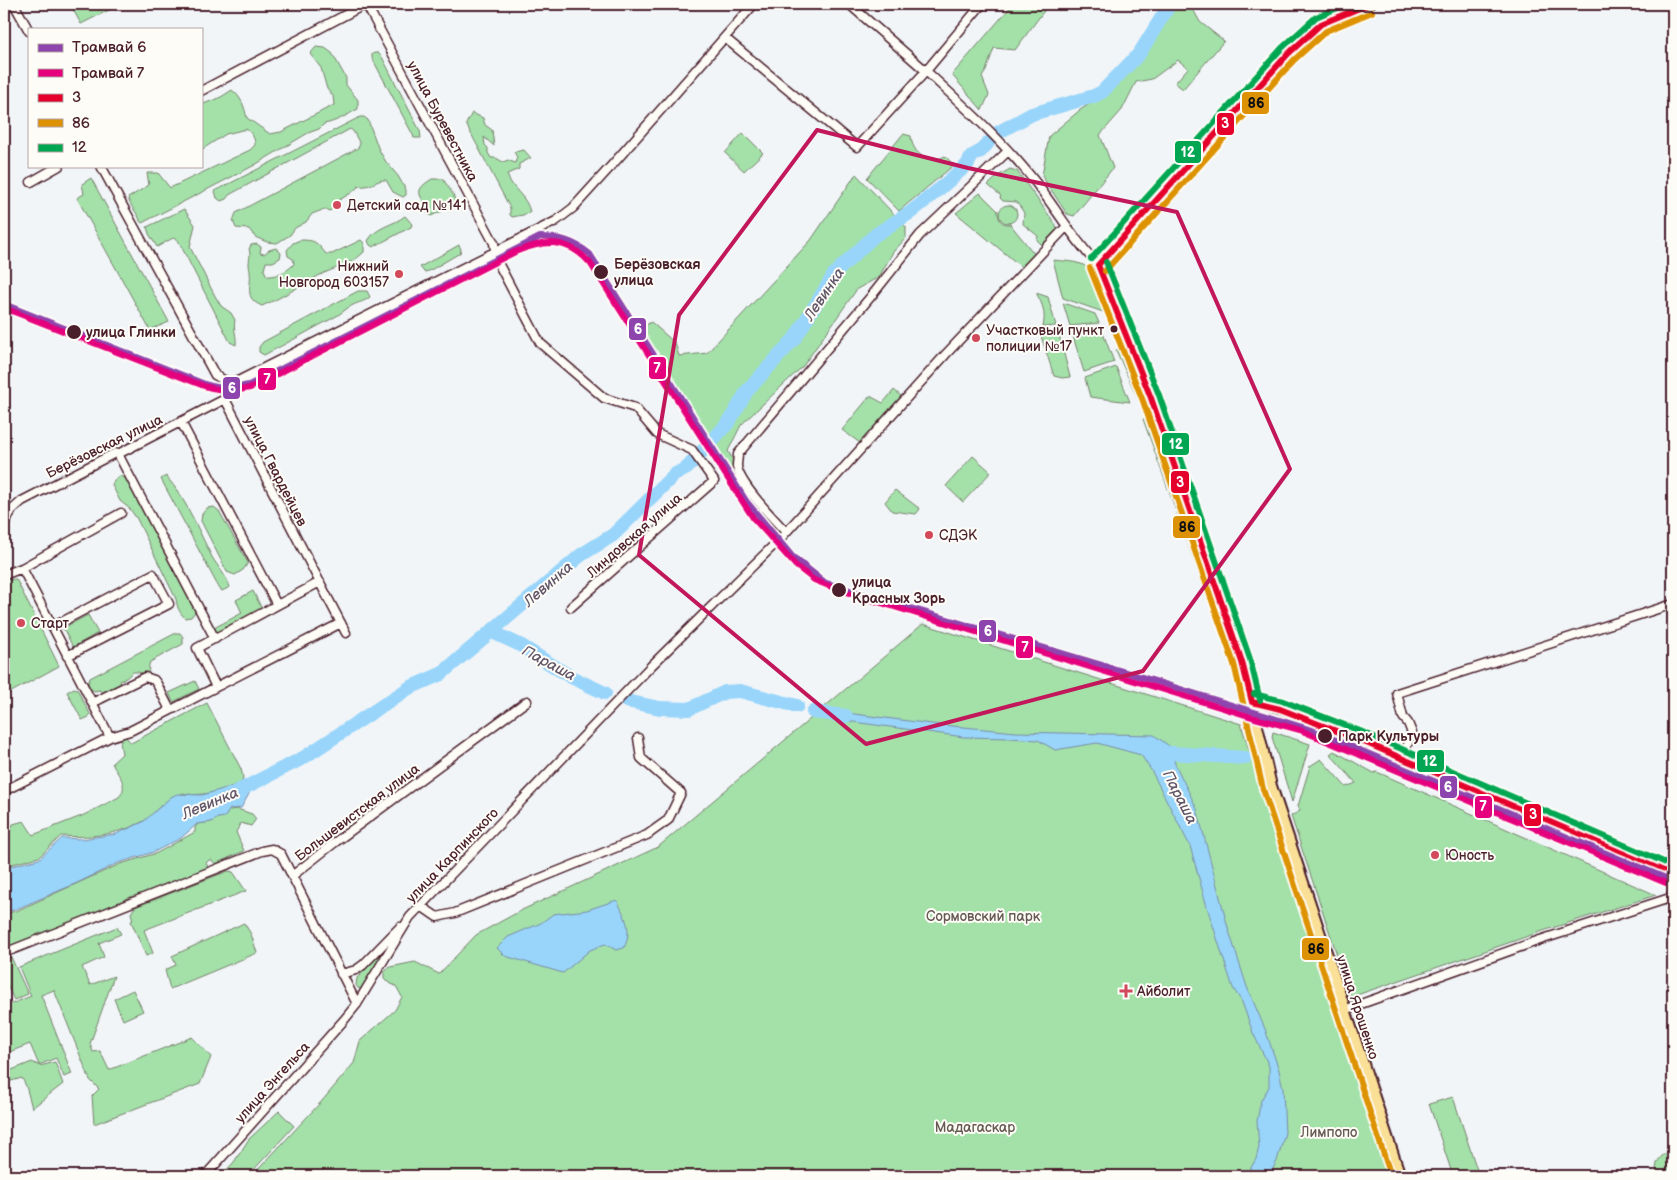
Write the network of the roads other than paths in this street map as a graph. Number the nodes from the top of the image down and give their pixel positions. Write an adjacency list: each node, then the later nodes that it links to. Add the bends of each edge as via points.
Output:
1 (14, 4): 7 (street)
2 (366, 4): 10 (street); 16 (street, улица Буревестника, via 494,243)
3 (754, 4): 8 (street)
4 (849, 4): 9 (street)
5 (982, 4): 9 (street)
6 (1369, 4): 17 (main road, via 1320,24 1306,36)
7 (28, 29)
8 (725, 38): 9 (street, via 857,147); 16 (street, via 573,208 556,222)
9 (926, 70): 11 (street)
10 (202, 90)
11 (1008, 151): 15 (street); 25 (street, via 920,235 738,454 737,467 741,477)
12 (56, 168): 14 (street)
13 (102, 168): 18 (street, via 212,370)
14 (31, 182)
15 (1067, 226): 17 (street); 25 (street, via 946,354)
16 (494, 251): 18 (street, via 244,379); 22 (street, улица Буревестника, via 540,343 604,398 634,408 657,434 692,450)
17 (1098, 265): 39 (main road, улица Ярошенко, via 1151,398 1242,662)
18 (227, 382): 19 (street)
19 (225, 399): 20 (street, Берёзовская улица); 28 (street, улица Гвардейцев)
20 (181, 422): 21 (street, Берёзовская улица); 30 (street)
21 (118, 454): 24 (street, Берёзовская улица, via 22,501); 35 (street)
22 (714, 481): 31 (street, Линдовская улица)
23 (121, 513): 26 (street)
24 (4, 524)
25 (786, 532): 49 (street, улица Карпинского, via 651,666)
26 (18, 570): 27 (street); 33 (street)
27 (4, 575)
28 (320, 582): 30 (street); 32 (street, улица Гвардейцев)
29 (1673, 604): 44 (street, via 1397,694 1403,717 1412,733)
30 (277, 606): 35 (street)
31 (571, 607)
32 (341, 623): 34 (street, улица Гвардейцев); 37 (street)
33 (52, 627): 36 (street); 36 (street, via 153,574 169,604)
34 (346, 633)
35 (215, 639): 37 (street, via 197,648)
36 (68, 656): 40 (street)
37 (216, 686): 41 (street)
38 (527, 701): 47 (street, Большевистская улица)
39 (1252, 702): 44 (street, via 1303,717); 54 (main road, улица Ярошенко, via 1271,786)
40 (92, 703): 41 (street, via 145,677 154,680); 42 (street)
41 (170, 710): 42 (street, via 130,731)
42 (110, 737): 45 (street)
43 (638, 738): 49 (street, via 641,758 682,793 668,820 648,835 455,913 437,916)
44 (1402, 758): 46 (street)
45 (4, 790)
46 (1673, 875)
47 (292, 876): 51 (street, Большевистская улица, via 281,854 266,849); 52 (street)
48 (1673, 897): 54 (street, via 1540,940)
49 (420, 906): 50 (street, улица Карпинского)
50 (410, 917): 52 (street, via 363,965); 53 (street, улица Карпинского)
51 (4, 953)
52 (341, 974): 53 (street)
53 (357, 1004): 55 (street, улица Энгельса)
54 (1344, 1010): 56 (main road, улица Ярошенко)
55 (205, 1176)
56 (1400, 1176)

